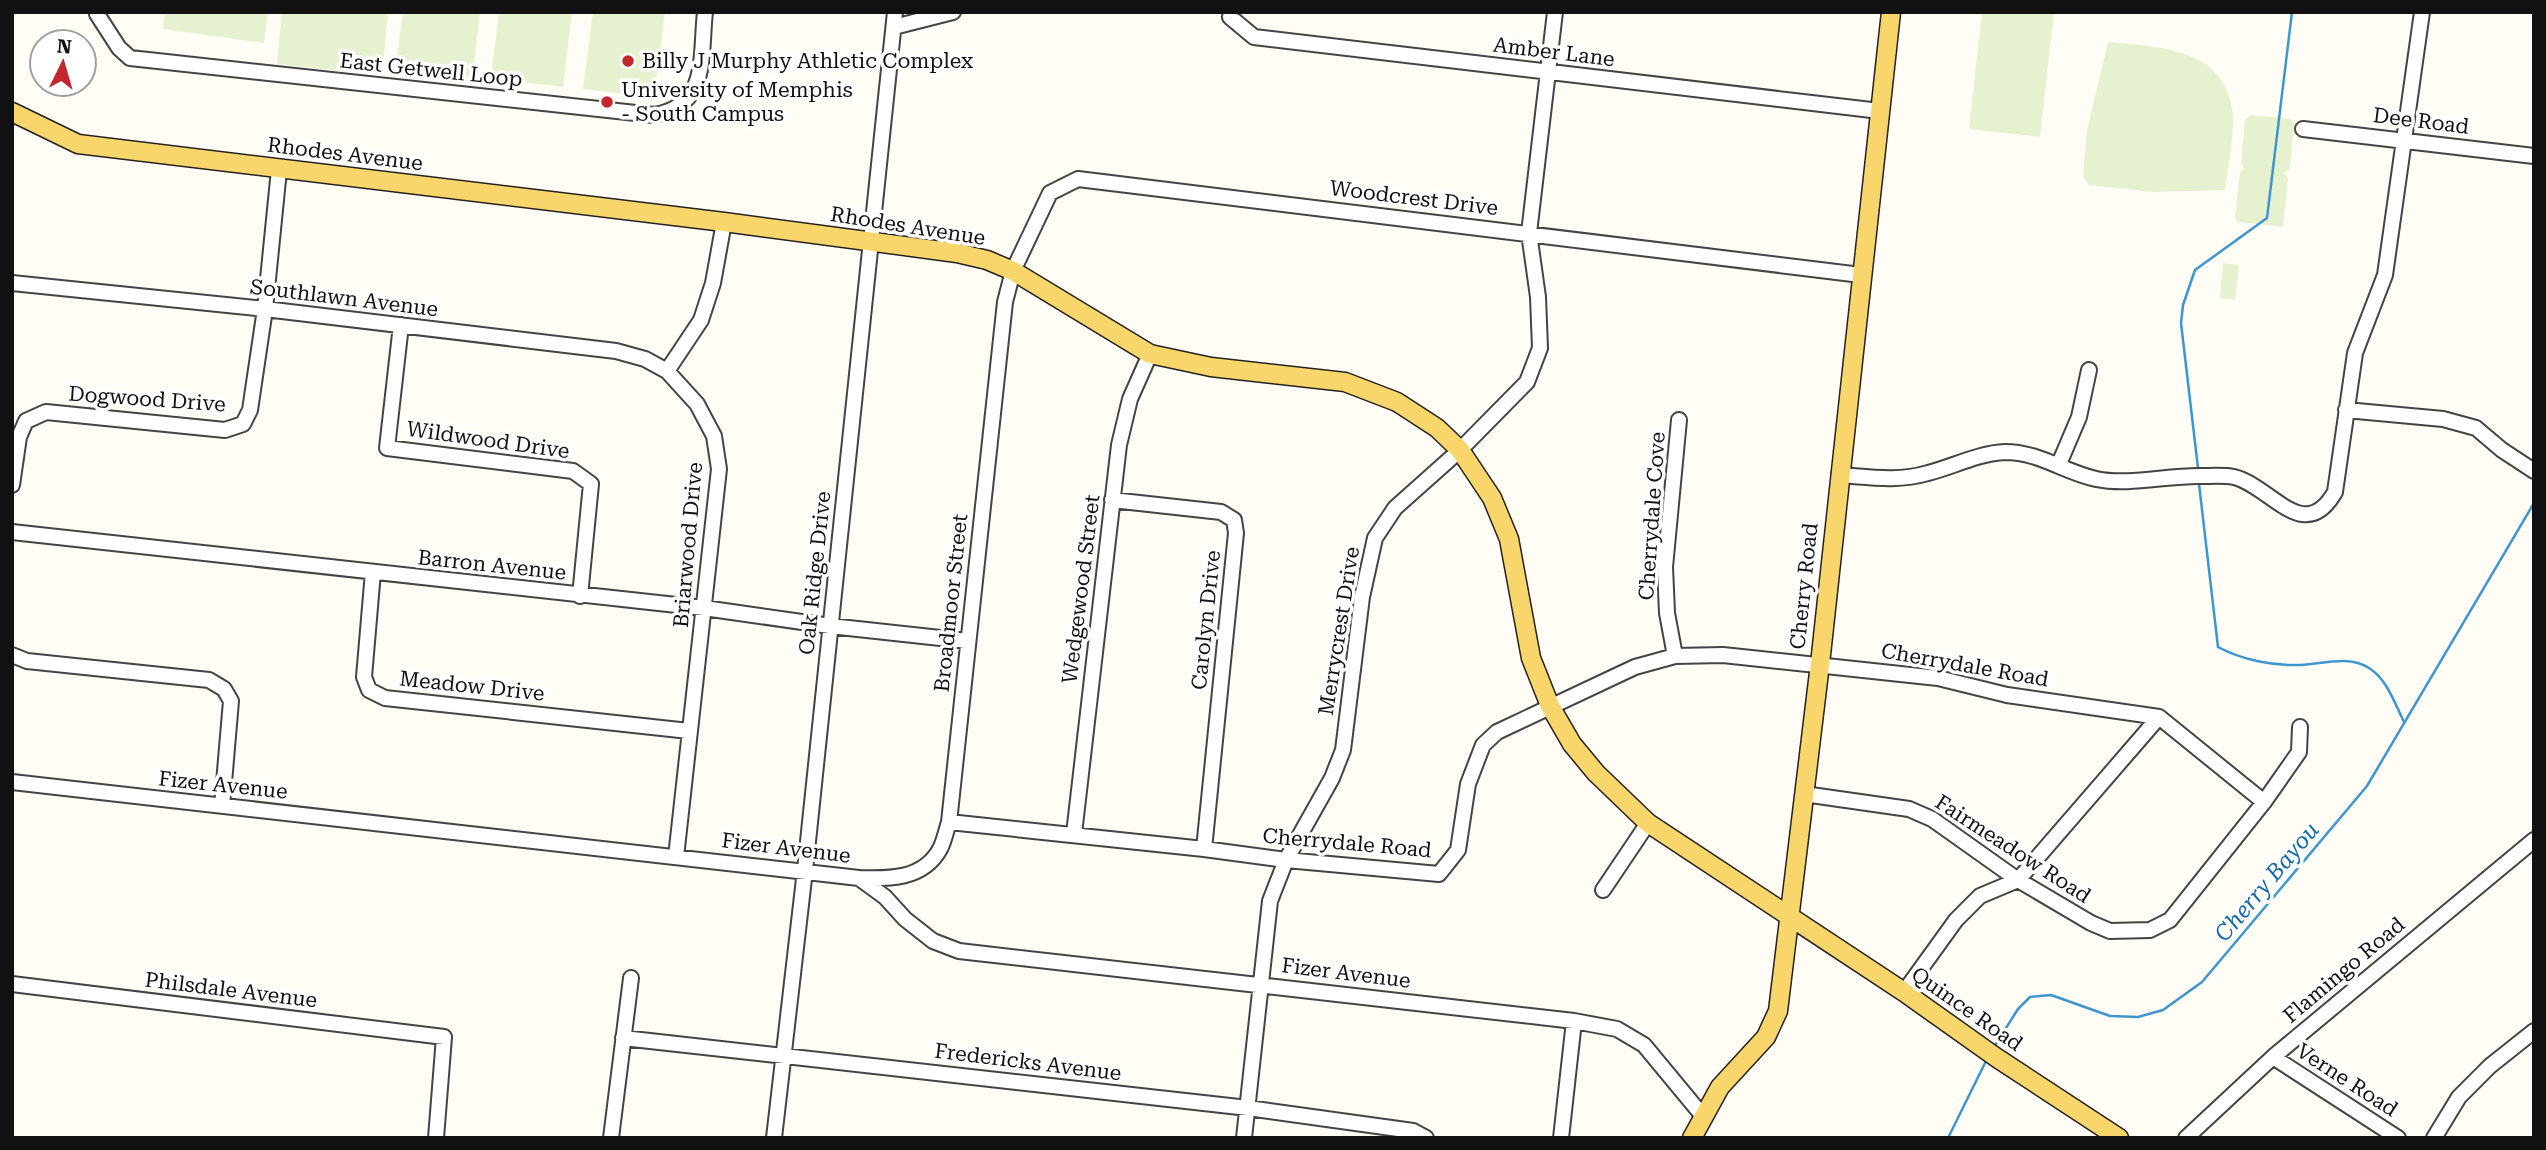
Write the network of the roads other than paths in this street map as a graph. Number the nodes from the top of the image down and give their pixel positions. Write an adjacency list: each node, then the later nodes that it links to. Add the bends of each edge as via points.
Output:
1 (705, 12): 6 (street, East Getwell Loop, via 692,95 672,112 654,116 130,58)
2 (953, 12): 8 (street)
3 (1555, 12): 9 (street, Merrycrest Drive)
4 (1891, 12): 10 (main road, Cherry Road)
5 (2421, 12): 13 (street)
6 (97, 14)
7 (1231, 15): 9 (street, Amber Lane, via 1254,37)
8 (894, 19): 18 (street, Oak Ridge Drive)
9 (1548, 72): 10 (street, Amber Lane); 17 (street, Merrycrest Drive)
10 (1880, 111): 20 (main road, Cherry Road)
11 (12, 112): 15 (main road, Rhodes Avenue, via 78,144)
12 (2303, 130): 13 (street, Dee Road)
13 (2406, 140): 14 (street, Dee Road); 27 (street, via 2385,275 2355,353)
14 (2534, 156)
15 (279, 170): 16 (main road, Rhodes Avenue); 22 (street, Dogwood Drive)
16 (723, 222): 18 (main road, Rhodes Avenue); 26 (street, via 713,283 701,320)
17 (1529, 233): 19 (street, Woodcrest Drive, via 1078,179 1050,193); 20 (street, Woodcrest Drive); 29 (street, Merrycrest Drive, via 1540,348 1527,382)
18 (872, 242): 19 (main road, Rhodes Avenue, via 957,253); 39 (street, Oak Ridge Drive)
19 (1013, 271): 24 (main road, Rhodes Avenue); 40 (street, Broadmoor Street, via 1005,302)
20 (1861, 275): 32 (main road, Cherry Road)
21 (12, 283): 22 (street, Southlawn Avenue)
22 (265, 310): 23 (street, Southlawn Avenue); 33 (street, Dogwood Drive, via 250,410 243,424 225,430 46,412 26,421)
23 (401, 326): 26 (street, Southlawn Avenue, via 616,351); 37 (street, Wildwood Drive, via 387,448 573,471 591,484)
24 (1150, 354): 29 (main road, Rhodes Avenue, via 1211,368 1345,382 1397,402 1437,428); 34 (street, Wedgewood Street, via 1130,399)
25 (2089, 370): 30 (street, via 2079,417)
26 (667, 371): 38 (street, Briarwood Drive, via 697,404 714,436 719,469)
27 (2346, 410): 30 (street, via 2336,492 2317,513 2299,515 2234,477 2095,479); 31 (street, via 2443,419 2476,428)
28 (1679, 420): 42 (street, Cherrydale Cove, via 1665,567)
29 (1460, 450): 44 (main road, Rhodes Avenue, via 1492,498 1509,539 1531,658); 58 (street, Merrycrest Drive, via 1395,508 1374,538 1343,750)
30 (2059, 464): 32 (street, via 2003,452 1895,480)
31 (2534, 471)
32 (1839, 475): 43 (main road, Cherry Road)
33 (12, 485)
34 (1112, 500): 54 (street, Wedgewood Street); 56 (street, Carolyn Drive, via 1222,512 1234,520)
35 (12, 532): 36 (street, Barron Avenue)
36 (373, 572): 37 (street, Barron Avenue); 47 (street, Meadow Drive, via 364,677 369,690 385,698)
37 (580, 596): 38 (street, Barron Avenue)
38 (704, 608): 39 (street, Barron Avenue); 47 (street, Briarwood Drive)
39 (830, 626): 40 (street, Barron Avenue); 59 (street, Oak Ridge Drive)
40 (968, 641): 52 (street, Broadmoor Street)
41 (12, 655): 51 (street, via 27,661 209,680 224,689 231,701)
42 (1675, 656): 43 (street, Cherrydale Road, via 1723,655); 44 (street, Cherrydale Road, via 1635,667)
43 (1819, 664): 45 (street, Cherrydale Road, via 1938,678 2007,695); 49 (main road, Cherry Road)
44 (1550, 706): 53 (main road, Rhodes Avenue, via 1572,744 1597,774); 58 (street, Cherrydale Road, via 1497,732 1483,745 1468,784 1458,850 1438,874)
45 (2160, 717): 50 (street); 61 (street)
46 (2300, 727): 50 (street, Fairmeadow Road, via 2300,752)
47 (689, 732): 57 (street, Briarwood Drive)
48 (12, 782): 51 (street, Fizer Avenue)
49 (1804, 794): 61 (street, Fairmeadow Road, via 1909,809 1932,819); 63 (main road, Cherry Road)
50 (2264, 802): 61 (street, Fairmeadow Road, via 2170,920 2150,930 2110,931)
51 (222, 806): 57 (street, Fizer Avenue)
52 (948, 822): 54 (street, Cherrydale Road); 60 (street, Broadmoor Street, via 939,850 925,866 893,879)
53 (1648, 823): 62 (street); 63 (main road, Rhodes Avenue)
54 (1074, 834): 56 (street, Cherrydale Road)
55 (2534, 841): 72 (street, Flamingo Road)
56 (1204, 849): 58 (street, Cherrydale Road)
57 (676, 857): 59 (street, Fizer Avenue)
58 (1286, 860): 66 (street, Merrycrest Drive, via 1270,901)
59 (805, 870): 60 (street, Fizer Avenue); 71 (street, Oak Ridge Drive)
60 (859, 878): 66 (street, Fizer Avenue, via 933,941 959,951)
61 (2018, 880): 67 (street, via 1980,897 1964,912)
62 (1603, 890)
63 (1789, 916): 67 (main road, Quince Road); 74 (main road, Cherry Road, via 1778,1011 1766,1037 1720,1087)
64 (631, 978): 70 (street)
65 (12, 984): 75 (street, Philsdale Avenue, via 444,1037)
66 (1261, 985): 68 (street, Fizer Avenue); 73 (street, Merrycrest Drive)
67 (1904, 992): 82 (main road, Quince Road)
68 (1574, 1021): 74 (street, Fizer Avenue, via 1617,1029 1644,1045); 80 (street)
69 (2534, 1031): 85 (street, via 2459,1097)
70 (623, 1038): 71 (street, Fredericks Avenue); 76 (street)
71 (783, 1055): 73 (street, Fredericks Avenue); 77 (street, Oak Ridge Drive)
72 (2273, 1057): 83 (street, Flamingo Road); 84 (street, Verne Road)
73 (1248, 1108): 78 (street, Merrycrest Drive); 79 (street, Fredericks Avenue, via 1413,1131)
74 (1702, 1115): 81 (main road, Cherry Road)
75 (436, 1138)
76 (611, 1138)
77 (774, 1138)
78 (1244, 1138)
79 (1426, 1138)
80 (1561, 1138)
81 (1692, 1138)
82 (2119, 1138)
83 (2186, 1138)
84 (2398, 1138)
85 (2434, 1138)

